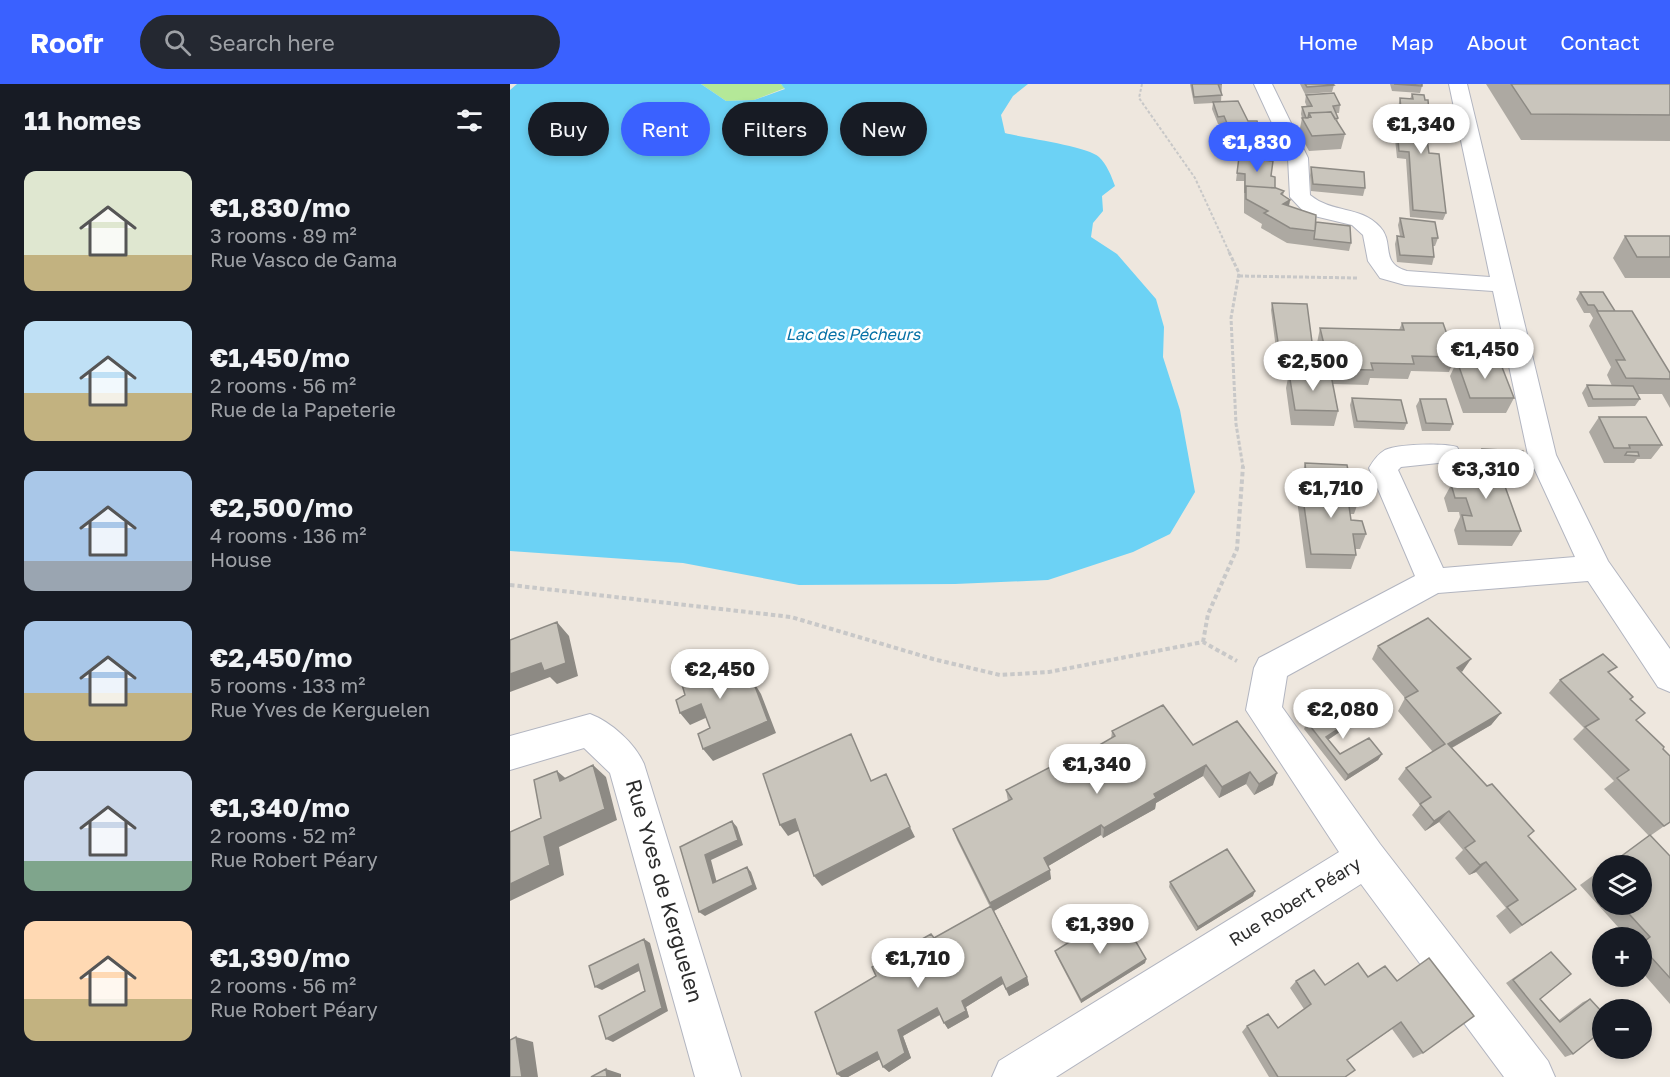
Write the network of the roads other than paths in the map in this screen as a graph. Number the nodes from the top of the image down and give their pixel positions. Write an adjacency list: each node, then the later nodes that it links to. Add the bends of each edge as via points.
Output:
1 (1263, 84): 3 (street, via 1298,158 1300,197 1314,209 1360,220 1374,232 1379,261 1388,273)
2 (1458, 84): 3 (street)
3 (1505, 285): 5 (street, via 1542,455)
4 (1447, 454): 6 (street, via 1393,458 1383,468)
5 (1596, 568): 6 (street); 7 (street)
6 (1433, 581): 9 (street, Rue Robert Péary, via 1271,668 1264,710)
7 (1670, 677)
8 (510, 753): 10 (street, Rue Yves de Kerguelen, via 590,730 626,764)
9 (1366, 858): 11 (street, Rue Robert Péary); 12 (street)
10 (718, 1077)
11 (1015, 1077)
12 (1532, 1077)

